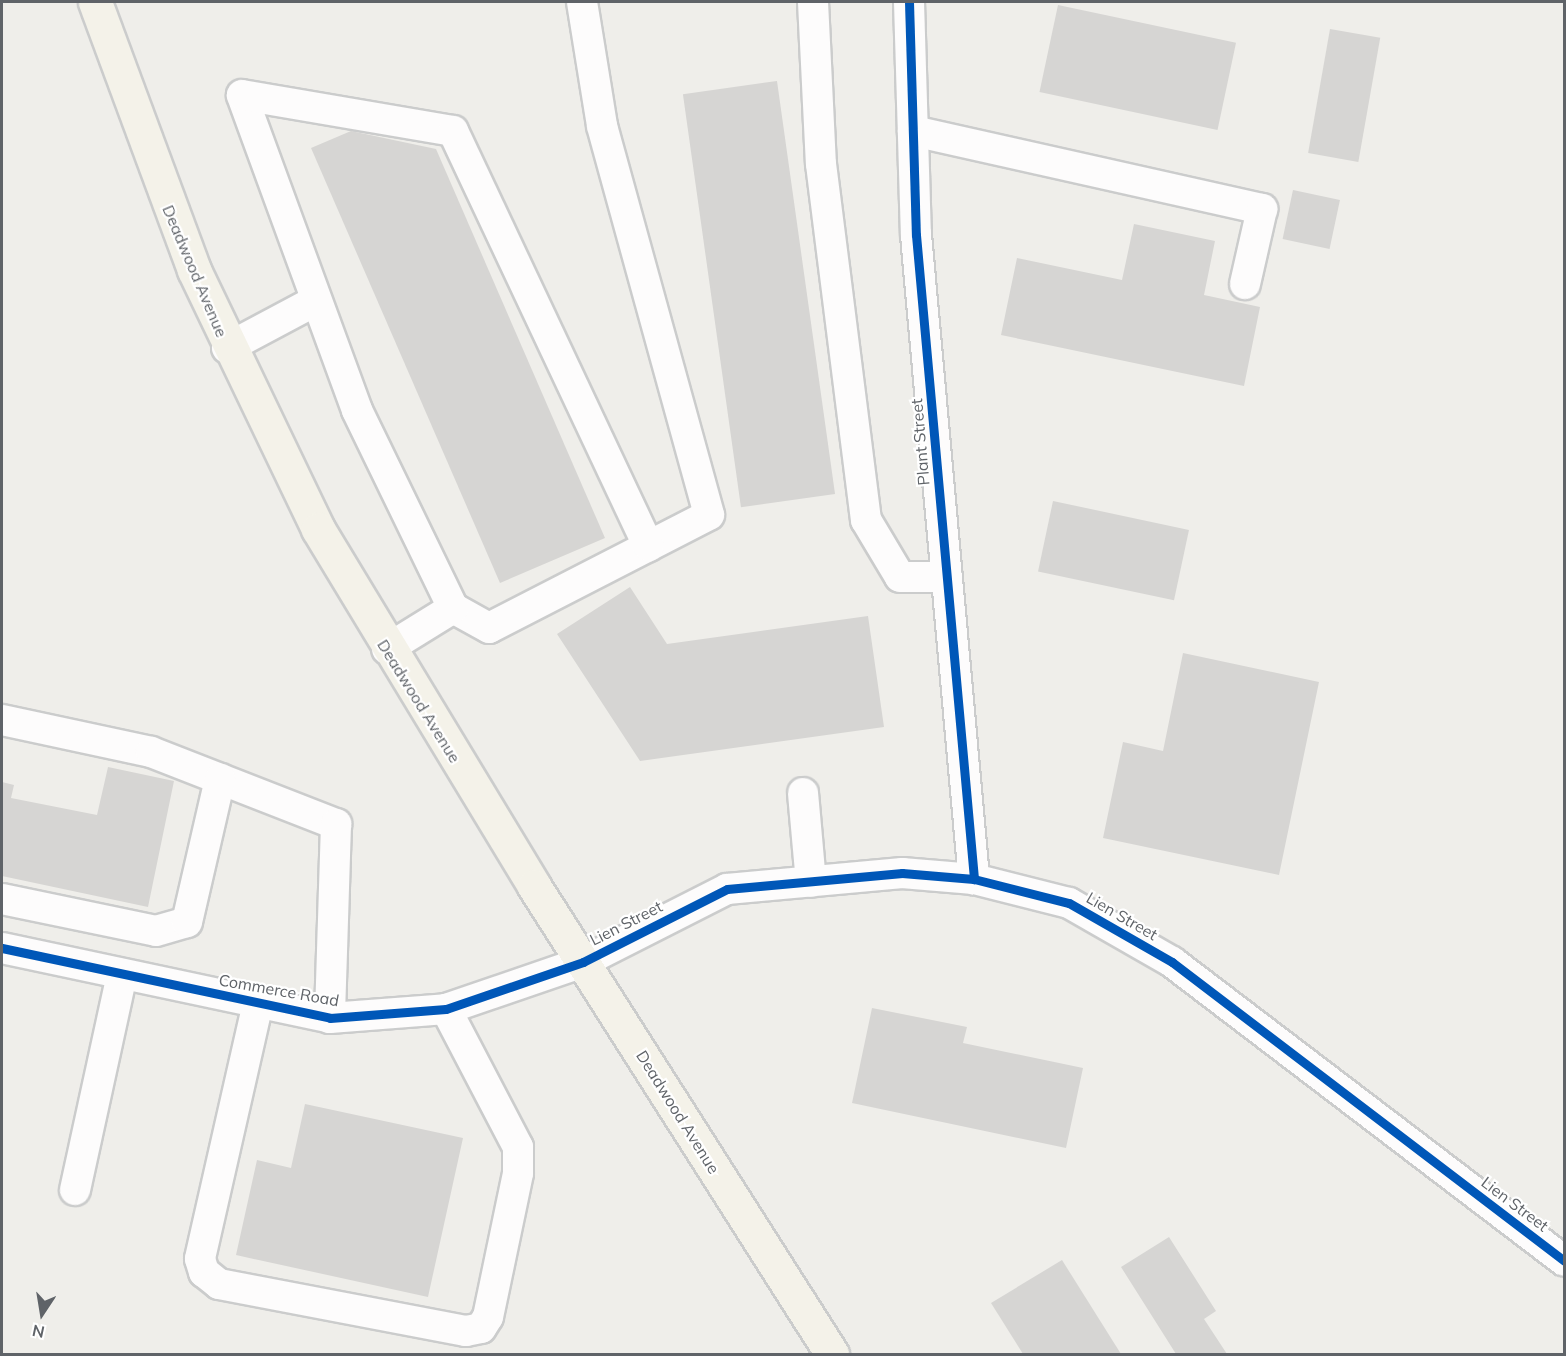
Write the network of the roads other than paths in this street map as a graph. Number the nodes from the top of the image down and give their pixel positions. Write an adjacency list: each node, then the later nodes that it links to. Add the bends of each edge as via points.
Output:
1 (95, 2): 8 (main road, Deadwood Avenue, via 153,170)
2 (582, 2): 9 (street, via 602,126 709,515)
3 (813, 2): 10 (street, via 821,164 866,520 900,577)
4 (909, 2): 5 (street, Plant Street)
5 (913, 131): 6 (street, via 1262,209); 10 (street, Plant Street, via 916,235)
6 (1245, 285)
7 (315, 302): 8 (street); 9 (street, via 242,95 453,131); 11 (street, via 357,410)
8 (227, 348): 12 (main road, Deadwood Avenue, via 318,529)
9 (648, 546): 11 (street, via 489,628)
10 (947, 577): 16 (street, Plant Street)
11 (453, 608): 12 (street)
12 (387, 649): 20 (main road, Deadwood Avenue)
13 (2, 720): 14 (street, via 151,752)
14 (220, 778): 18 (street, via 187,922 156,931); 24 (street, via 336,824)
15 (803, 793): 17 (street)
16 (975, 879): 17 (street, Lien Street, via 902,873); 26 (street, Lien Street, via 1069,903 1172,962)
17 (811, 882): 20 (street, Lien Street, via 727,889)
18 (2, 898)
19 (2, 948): 21 (street, Commerce Road)
20 (583, 962): 23 (street, Commerce Road); 27 (main road, Deadwood Avenue)
21 (122, 974): 22 (street, Commerce Road); 25 (street)
22 (258, 1003): 23 (street, via 200,1259 204,1272 219,1284 466,1331 481,1328 488,1317 518,1173 518,1147); 24 (street, Commerce Road)
23 (446, 1009): 24 (street, Commerce Road)
24 (330, 1018)
25 (75, 1190)
26 (1564, 1261)
27 (832, 1354)

